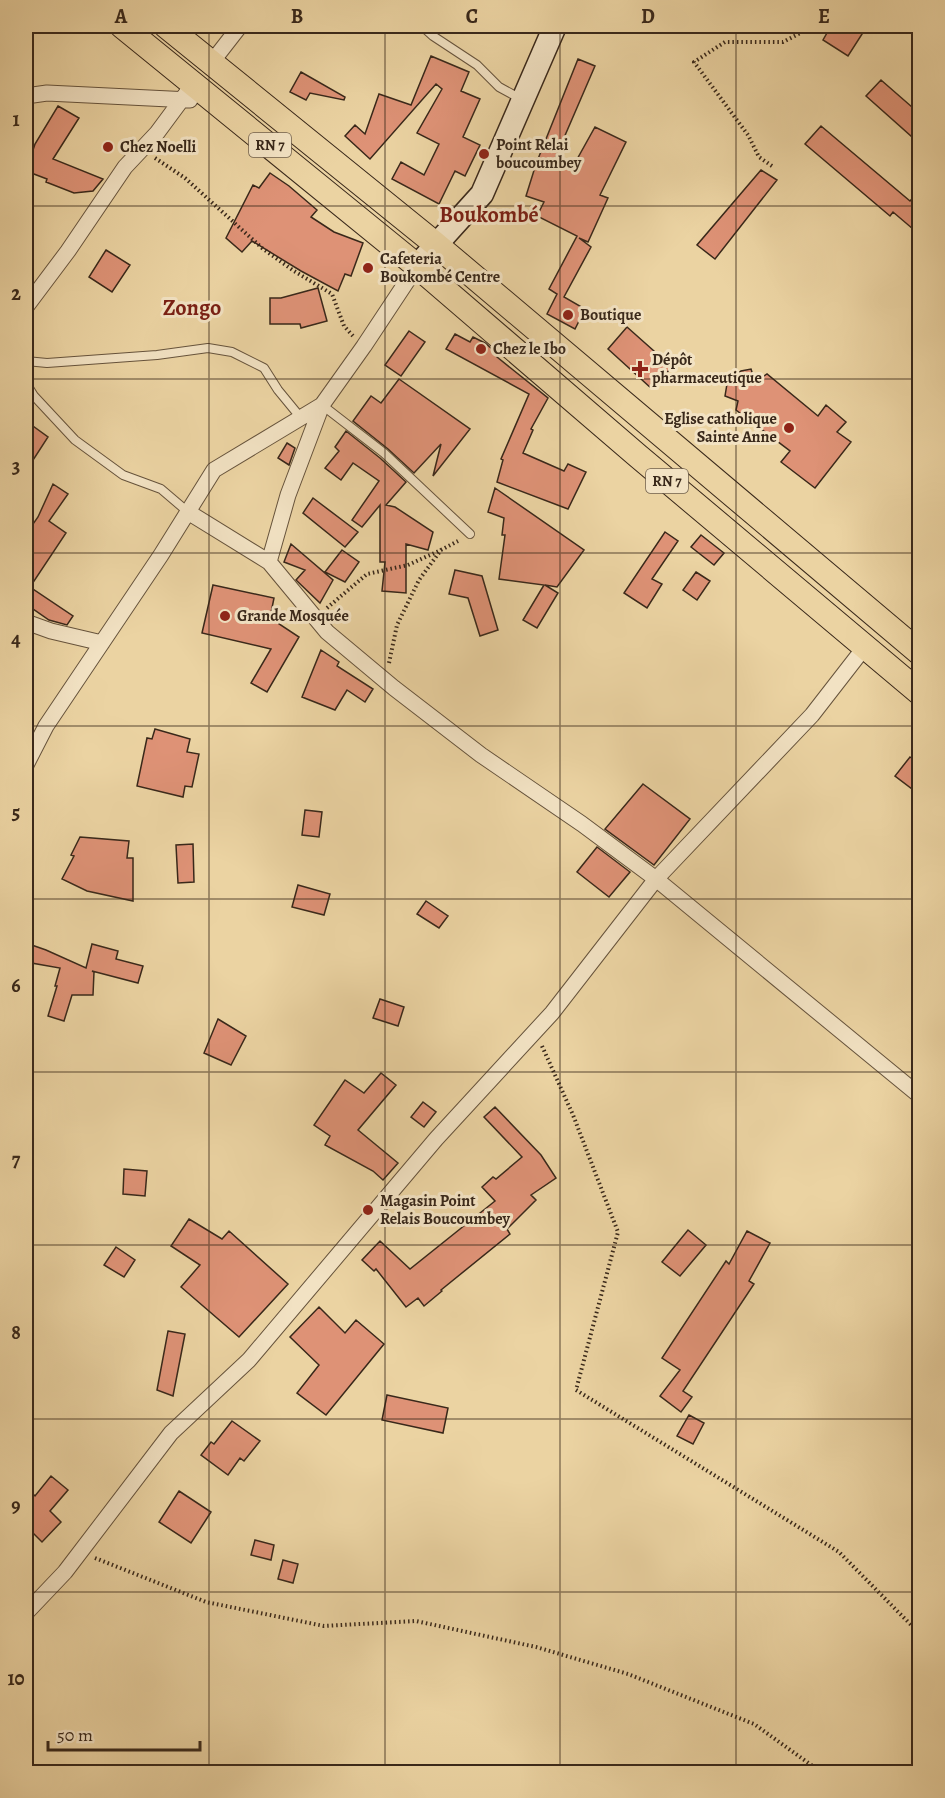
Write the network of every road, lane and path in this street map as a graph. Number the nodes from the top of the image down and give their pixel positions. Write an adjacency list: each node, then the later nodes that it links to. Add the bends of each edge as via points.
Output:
1 (122, 26): 8 (main road, RN 7)
2 (166, 26): 7 (main road, RN 7)
3 (240, 26): 7 (street)
4 (422, 26): 10 (lane, via 477,65 499,87)
5 (555, 26): 10 (main road)
6 (814, 26): 12 (path, via 783,42 725,42 694,62 748,135 759,157)
7 (212, 62): 13 (main road, RN 7)
8 (189, 91): 9 (street, via 161,100 47,93); 11 (street); 14 (main road, RN 7, via 224,107)
9 (26, 96)
10 (523, 100): 13 (main road, via 482,194)
11 (142, 149): 15 (street, via 125,167); 16 (path, via 185,178 262,248 332,294 344,326)
12 (772, 166)
13 (436, 244): 14 (main road); 29 (main road, RN 7)
14 (417, 266): 16 (street); 28 (main road, RN 7)
15 (26, 307)
16 (364, 346): 19 (street)
17 (26, 361): 20 (lane, via 157,356 208,348 232,352 264,368)
18 (26, 383): 21 (lane, via 75,440 123,475 161,489)
19 (322, 405): 20 (street); 22 (lane, via 384,453); 24 (street, via 288,495)
20 (301, 418): 21 (street, via 214,470)
21 (188, 512): 24 (street); 27 (street)
22 (470, 534): 23 (path)
23 (441, 550): 25 (path, via 408,565 368,574); 30 (path, via 419,580 397,625)
24 (269, 562): 25 (street)
25 (315, 617): 30 (street, via 327,632)
26 (26, 622): 27 (street)
27 (102, 643): 32 (street, via 46,726)
28 (864, 648): 31 (main road, RN 7); 33 (street, via 812,715)
29 (920, 653)
30 (386, 681): 33 (street, via 481,755)
31 (920, 693)
32 (26, 765)
33 (656, 879): 34 (street); 35 (street)
34 (535, 1030): 36 (street, via 436,1139 249,1360 171,1432); 38 (path, via 618,1232 576,1390 839,1552)
35 (920, 1096)
36 (80, 1552): 37 (street); 39 (path, via 206,1602 324,1626 416,1621 536,1647 628,1674 754,1724)
37 (26, 1613)
38 (920, 1634)
39 (821, 1773)

